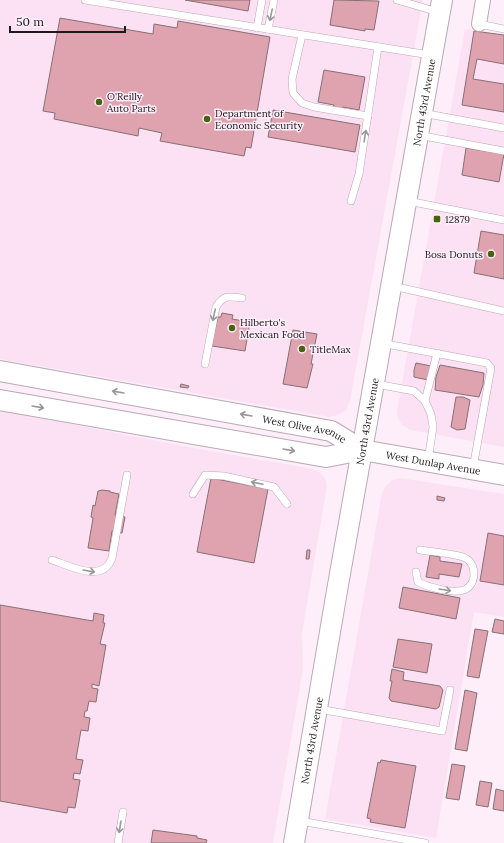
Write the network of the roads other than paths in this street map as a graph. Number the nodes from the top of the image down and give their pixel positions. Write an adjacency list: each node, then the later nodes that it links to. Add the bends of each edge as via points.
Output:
1 (85, 0): 8 (lane)
2 (262, 0): 8 (lane)
3 (274, 0): 9 (lane, one-way to 9)
4 (397, 0): 6 (lane)
5 (483, 0): 7 (street)
6 (441, 6): 13 (main road, North 43rd Avenue)
7 (479, 24): 10 (lane)
8 (257, 28): 9 (lane)
9 (268, 29): 11 (lane)
10 (504, 29)
11 (302, 35): 12 (lane); 15 (lane, via 292,79 293,93 302,103 314,107)
12 (378, 47): 13 (lane); 15 (lane)
13 (432, 56): 14 (main road, North 43rd Avenue)
14 (422, 113): 16 (lane); 17 (main road, North 43rd Avenue)
15 (368, 116): 19 (lane, one-way to 15, via 359,174)
16 (504, 128)
17 (418, 135): 18 (lane); 20 (main road, North 43rd Avenue)
18 (504, 151)
19 (351, 201)
20 (406, 201): 21 (lane); 22 (main road, North 43rd Avenue)
21 (504, 220)
22 (391, 286): 24 (lane); 25 (main road, North 43rd Avenue)
23 (242, 298): 27 (lane, one-way to 27, via 224,297 219,301)
24 (504, 311)
25 (381, 343): 26 (lane); 29 (main road, North 43rd Avenue)
26 (437, 353): 31 (lane); 34 (lane, via 487,363 491,368)
27 (205, 364)
28 (0, 371): 32 (main road, West Olive Avenue, one-way to 28, via 331,431)
29 (374, 384): 31 (lane, via 414,391); 32 (main road, North 43rd Avenue)
30 (0, 400): 32 (main road, West Olive Avenue, one-way to 32, via 326,457)
31 (425, 400): 33 (lane, via 433,428)
32 (362, 450): 33 (main road, West Dunlap Avenue); 43 (main road, North 43rd Avenue)
33 (428, 462): 34 (main road, West Dunlap Avenue)
34 (473, 470): 35 (main road, West Dunlap Avenue)
35 (504, 475)
36 (127, 476): 40 (lane, one-way to 36, via 80,570 97,572 110,566)
37 (193, 494): 38 (lane, one-way to 37, via 274,487 224,476 205,475)
38 (288, 504)
39 (420, 550): 41 (lane, one-way to 39, via 418,582 427,587 454,591 465,590 474,578 474,569 470,561 463,557)
40 (52, 560)
41 (416, 572)
42 (450, 690): 43 (lane, via 442,731)
43 (317, 708): 45 (main road, North 43rd Avenue)
44 (123, 812): 46 (lane, one-way to 46)
45 (298, 821): 47 (main road, North 43rd Avenue); 48 (lane)
46 (118, 843)
47 (294, 843)
48 (425, 843)

